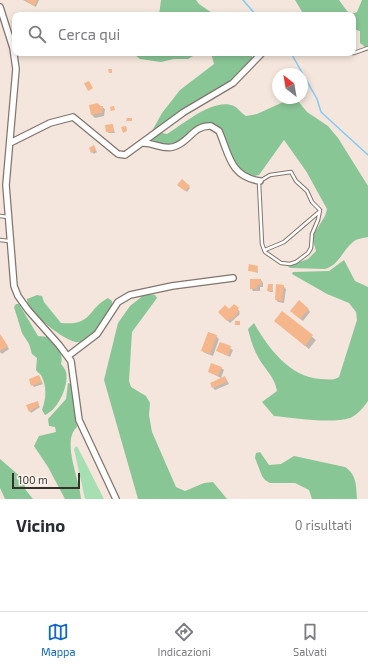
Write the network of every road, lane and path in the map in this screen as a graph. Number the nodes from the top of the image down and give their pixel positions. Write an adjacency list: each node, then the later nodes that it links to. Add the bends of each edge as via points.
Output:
1 (0, 7): 2 (street)
2 (12, 45)
3 (368, 48): 4 (lane)
4 (356, 52)
5 (14, 56): 7 (street, via 16,82)
6 (259, 56): 8 (street, via 232,83 184,112)
7 (10, 143): 8 (street, via 50,123 73,117 120,155 125,155); 12 (street, via 6,185)
8 (142, 144): 9 (street, via 173,148 200,128 214,127 219,131 225,150 239,172 249,179)
9 (260, 180): 10 (lane, via 270,175 291,172 296,181 307,190); 15 (lane, via 262,244)
10 (319, 212): 15 (lane, via 284,242); 15 (lane, via 312,234 311,248 300,259 285,264 271,257)
11 (0, 216): 12 (lane)
12 (8, 217): 14 (street)
13 (0, 240): 14 (lane)
14 (10, 241): 17 (street, via 12,277 18,296)
15 (265, 250)
16 (233, 278): 17 (street, via 172,286 130,295 118,302 97,334)
17 (68, 356): 18 (street, via 74,372 79,420)
18 (116, 499)

